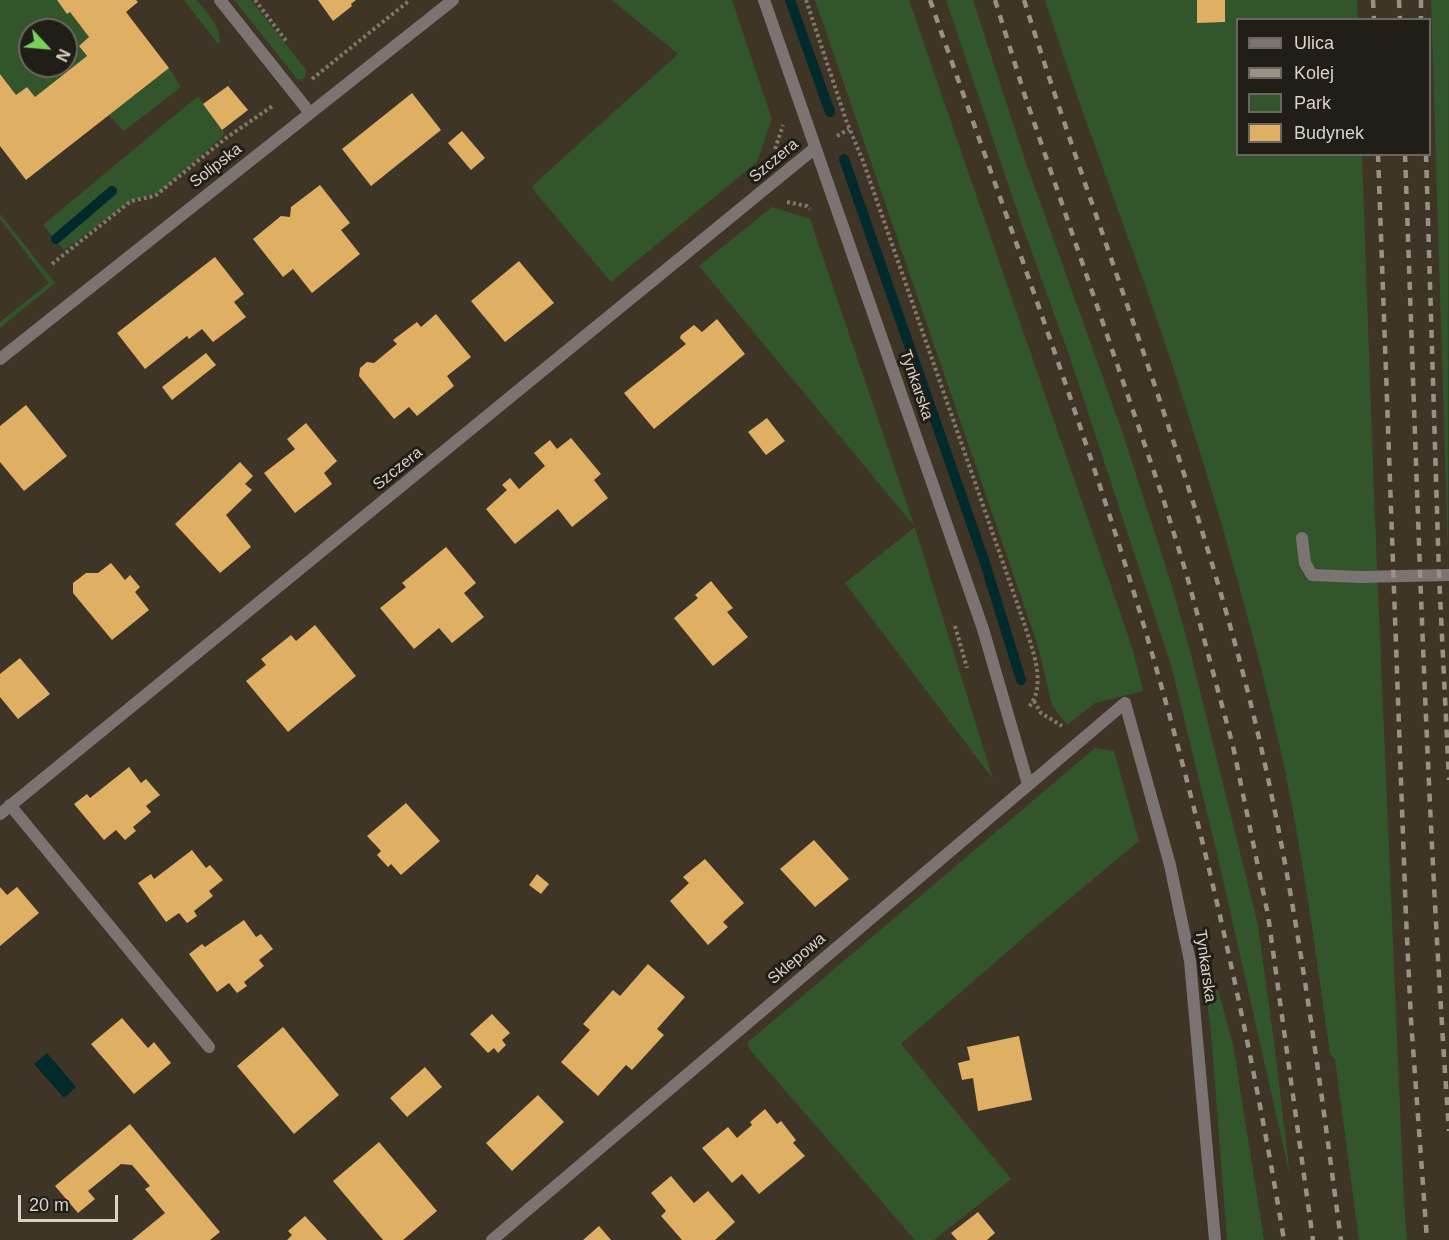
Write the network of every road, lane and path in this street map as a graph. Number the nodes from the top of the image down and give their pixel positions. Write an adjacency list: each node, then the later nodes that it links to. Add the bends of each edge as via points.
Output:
1 (220, 0): 6 (street)
2 (410, 0): 6 (path)
3 (453, 0): 7 (street, Solipska)
4 (764, 0): 9 (street, Tynkarska)
5 (806, 0): 15 (path, via 1024,623 1039,687)
6 (293, 92): 7 (street); 11 (path, via 226,138 155,196 131,201)
7 (310, 113): 12 (street, Solipska)
8 (785, 118): 10 (path)
9 (815, 148): 18 (street, Tynkarska, via 979,618); 20 (street, Szczera)
10 (772, 157)
11 (52, 264)
12 (0, 359)
13 (1302, 538): 14 (street, via 1305,563 1312,575)
14 (1449, 575)
15 (1034, 701): 17 (path, via 1041,713 1054,722); 18 (path, via 1022,715)
16 (1125, 703): 17 (street, Sklepowa); 24 (street, Tynkarska, via 1170,866 1190,961)
17 (1091, 731): 19 (street, Sklepowa)
18 (1014, 734): 19 (street, Tynkarska)
19 (1028, 784): 22 (street, Sklepowa)
20 (5, 810): 21 (street)
21 (209, 1047)
22 (506, 1236): 23 (street, Sklepowa)
23 (492, 1240)
24 (1215, 1240)

